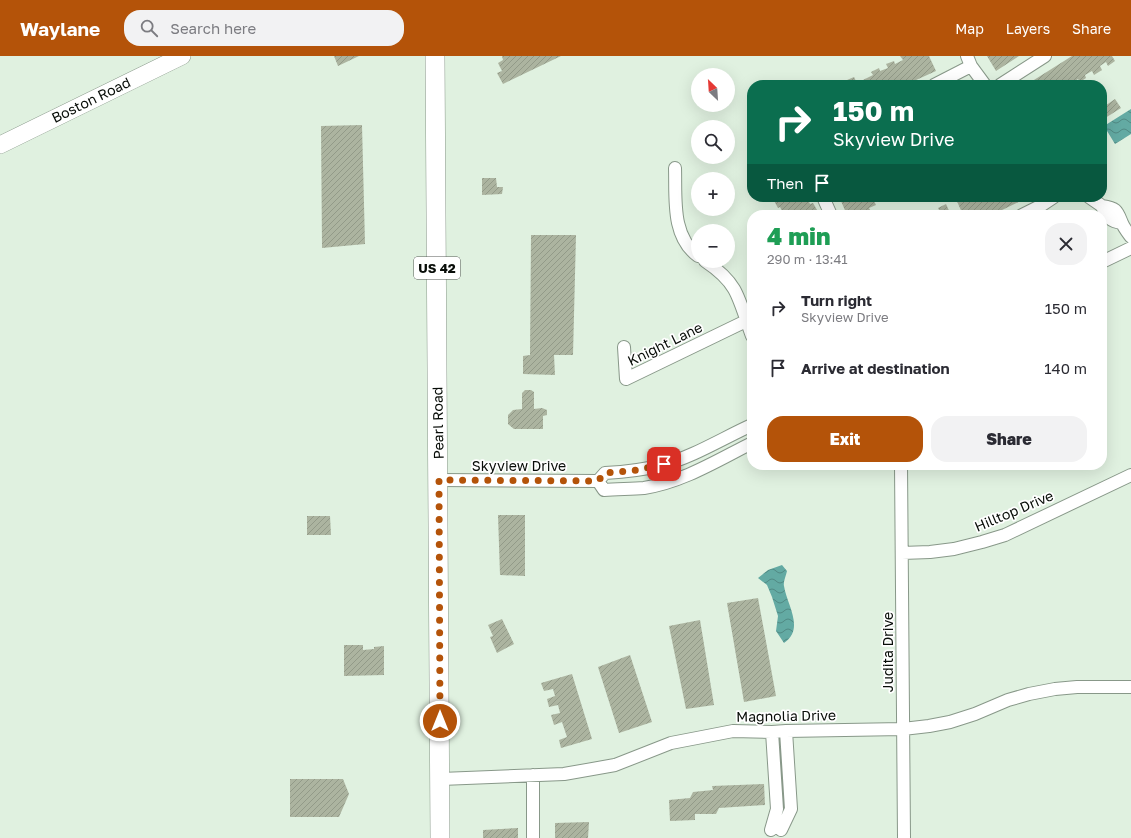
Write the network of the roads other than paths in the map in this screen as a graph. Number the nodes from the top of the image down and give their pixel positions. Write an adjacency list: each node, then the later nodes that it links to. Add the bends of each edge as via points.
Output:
1 (182, 56): 8 (street, Boston Road)
2 (435, 56): 24 (main road, Pearl Road / US 42)
3 (1045, 56): 7 (street)
4 (969, 61): 5 (street); 6 (street)
5 (941, 80)
6 (982, 80)
7 (1008, 80)
8 (0, 145)
9 (675, 168): 15 (street, via 678,223 681,236)
10 (1046, 202): 12 (street)
11 (1096, 202): 13 (street, via 1111,207 1120,215)
12 (1032, 210)
13 (1131, 237)
14 (1131, 248): 16 (street)
15 (691, 249)
16 (1107, 260)
17 (716, 268): 18 (street, via 735,290)
18 (746, 321): 19 (street, Knight Lane, via 626,379)
19 (624, 347)
20 (747, 427): 25 (street, Skyview Drive, via 683,458 638,470 605,473)
21 (747, 446): 25 (street, Skyview Drive, via 670,482 644,488 604,490)
22 (901, 470): 26 (street, Judita Drive)
23 (1131, 475): 26 (street, Hilltop Drive, via 997,537 954,549)
24 (439, 480): 25 (street, Skyview Drive); 32 (main road, Pearl Road / US 42)
25 (598, 481)
26 (902, 553): 28 (street, Judita Drive)
27 (1131, 687): 28 (street, Magnolia Drive, via 1049,690 1008,700 950,722)
28 (903, 729): 29 (street, Magnolia Drive); 35 (street, Judita Drive)
29 (786, 730): 30 (street, Magnolia Drive); 30 (street, via 791,809 776,830)
30 (772, 732): 31 (street, Magnolia Drive, via 733,731 671,743 615,765 564,774)
31 (533, 775): 32 (street, Magnolia Drive); 34 (street)
32 (441, 779): 33 (main road, Pearl Road / US 42)
33 (440, 838)
34 (533, 838)
35 (904, 838)

